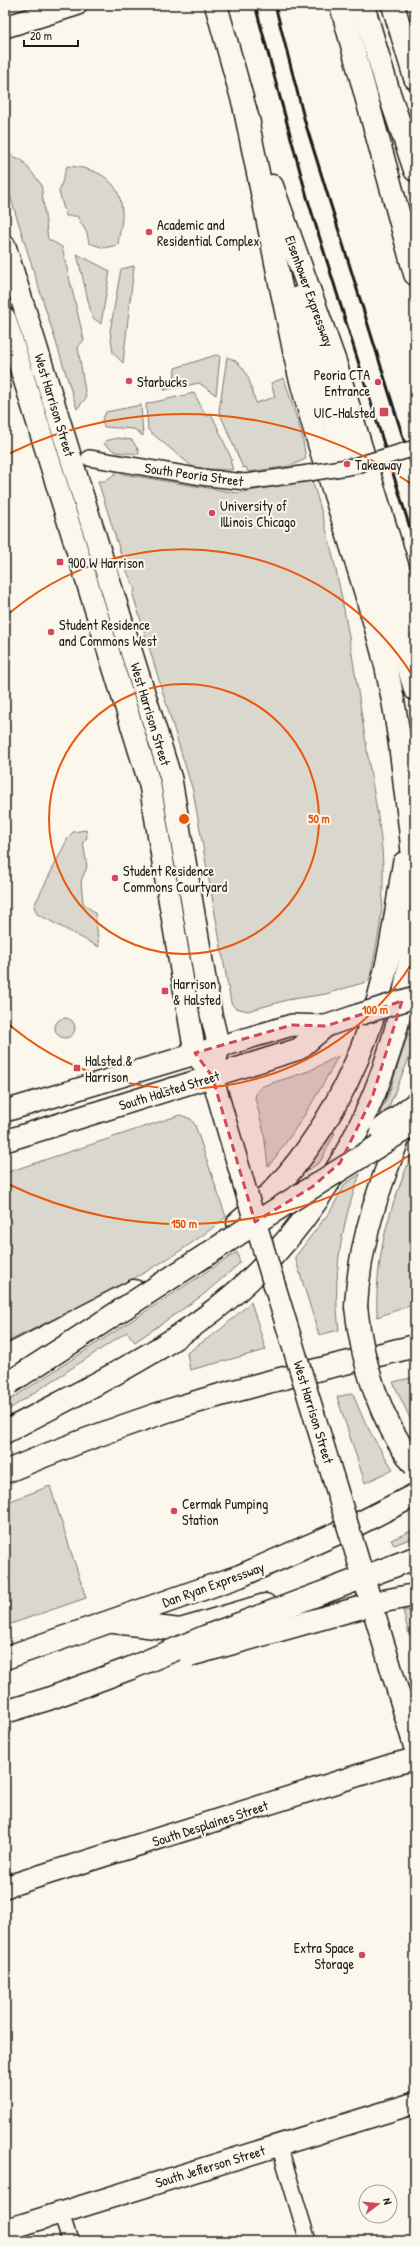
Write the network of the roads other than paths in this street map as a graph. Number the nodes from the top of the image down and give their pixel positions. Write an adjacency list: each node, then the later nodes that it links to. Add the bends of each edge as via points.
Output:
1 (76, 5): 6 (main road)
2 (216, 5): 8 (highway, Eisenhower Expressway)
3 (341, 5): 11 (highway)
4 (363, 5): 9 (highway, via 388,93)
5 (393, 5): 7 (highway)
6 (5, 27)
7 (415, 78)
8 (245, 110): 15 (highway, Eisenhower Expressway, via 335,362); 16 (highway, via 318,368); 17 (highway, via 299,373 362,579 387,671 395,708)
9 (415, 170)
10 (5, 246): 20 (main road, West Harrison Street, via 171,779)
11 (415, 274)
12 (5, 318): 21 (main road, West Harrison Street, via 150,785)
13 (415, 448): 14 (street, South Peoria Street, bridge, via 354,466 246,482)
14 (90, 458)
15 (415, 624)
16 (415, 689)
17 (411, 830): 30 (highway, via 386,968 370,1026 354,1070 330,1115 300,1159 247,1216 204,1250 107,1306); 32 (highway, via 414,898 406,987 372,1098 359,1131 330,1180 272,1257 194,1327 117,1374)
18 (415, 997): 19 (main road, South Halsted Street, bridge)
19 (326, 1026): 20 (main road, South Halsted Street, via 292,1025); 22 (main road, South Halsted Street, via 299,1049)
20 (219, 1046): 21 (main road, South Halsted Street); 22 (main road, West Harrison Street)
21 (195, 1054): 22 (main road, West Harrison Street); 25 (main road, South Halsted Street)
22 (212, 1076): 27 (main road, South Halsted Street); 43 (main road, West Harrison Street, bridge)
23 (415, 1099): 33 (highway, bridge, via 386,1170 367,1226 357,1279 356,1307 371,1379 391,1427)
24 (415, 1104): 28 (highway, bridge, via 370,1138)
25 (5, 1111)
26 (415, 1123): 28 (highway, bridge)
27 (5, 1141)
28 (312, 1188): 31 (highway, bridge)
29 (415, 1346): 34 (highway, via 164,1412)
30 (5, 1358)
31 (7, 1384)
32 (5, 1432)
33 (415, 1466)
34 (5, 1472)
35 (415, 1495): 39 (highway, Dan Ryan Expressway, via 354,1526 240,1576)
36 (415, 1558): 41 (highway, bridge, via 207,1636)
37 (415, 1577): 39 (highway, via 396,1577 282,1600 180,1630)
38 (415, 1595): 41 (highway, bridge, via 384,1601 213,1650)
39 (108, 1622): 40 (highway, Dan Ryan Expressway)
40 (5, 1658)
41 (131, 1668): 42 (highway)
42 (5, 1712)
43 (415, 1748)
44 (415, 1759): 45 (main road, South Desplaines Street)
45 (5, 1887)
46 (415, 2103): 47 (main road, South Jefferson Street)
47 (279, 2145): 48 (main road, South Jefferson Street); 51 (street)
48 (61, 2213): 49 (main road, South Jefferson Street); 50 (street)
49 (5, 2230)
50 (70, 2241)
51 (308, 2241)

